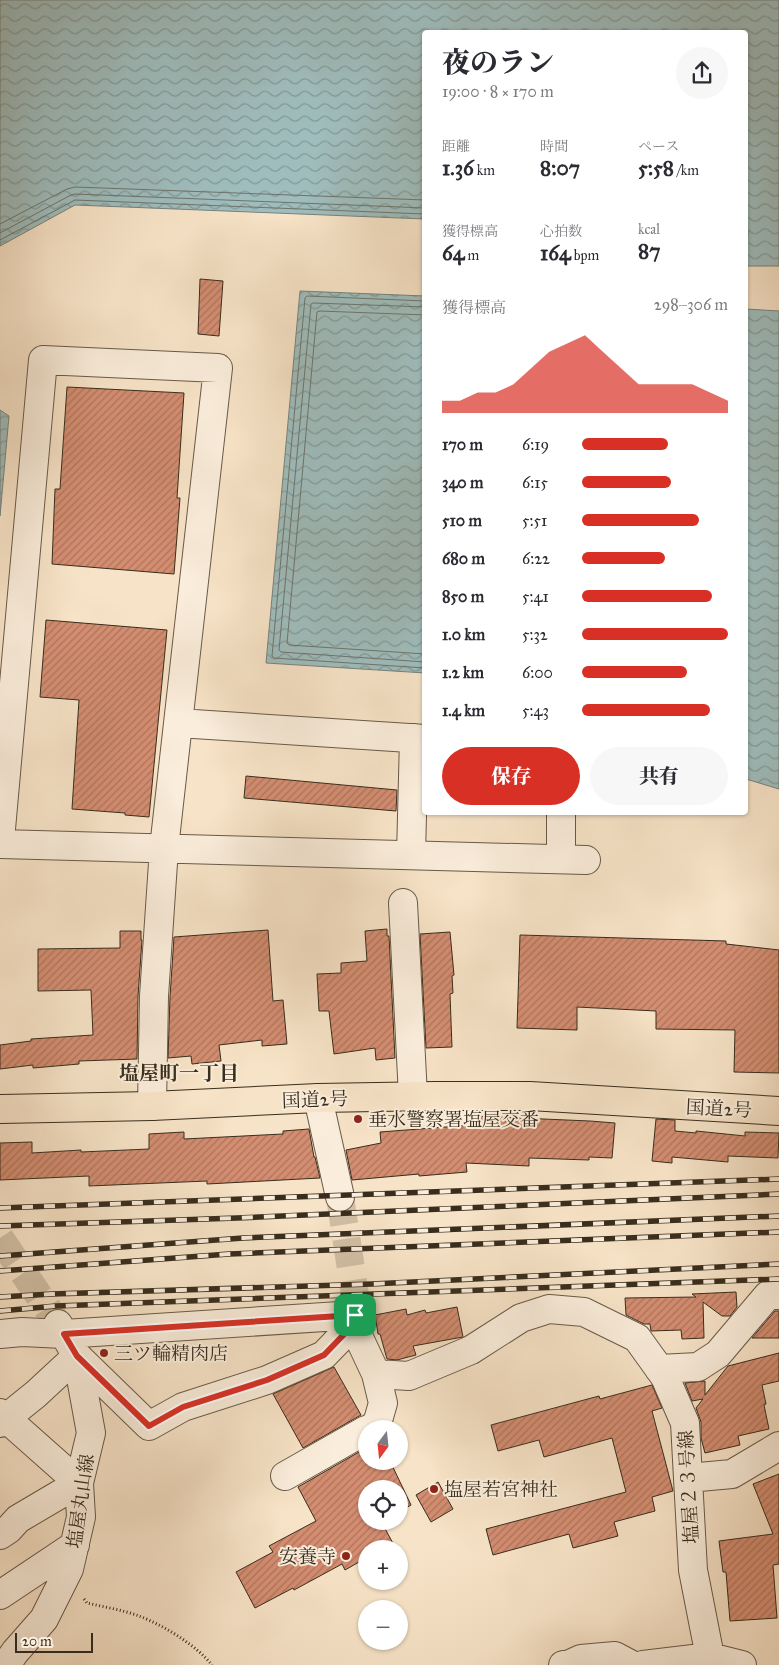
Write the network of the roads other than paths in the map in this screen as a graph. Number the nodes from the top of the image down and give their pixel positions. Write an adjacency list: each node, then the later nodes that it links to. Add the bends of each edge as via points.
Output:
1 (178, 724): 2 (street); 4 (street, via 218,368 43,360); 6 (street)
2 (420, 739): 7 (street)
3 (562, 815): 7 (street, via 574,859)
4 (0, 840)
5 (0, 844): 6 (street)
6 (164, 848): 7 (street); 11 (street, via 154,996)
7 (410, 855)
8 (403, 903): 9 (street)
9 (414, 1096): 10 (highway, 国道2号); 13 (highway, 国道2号, via 530,1096)
10 (318, 1098): 11 (highway, 国道2号); 14 (street)
11 (152, 1106): 12 (highway, 国道2号)
12 (0, 1109)
13 (779, 1111)
14 (340, 1197)
15 (779, 1295): 19 (street, via 768,1295 718,1354 698,1367)
16 (355, 1316): 18 (street); 18 (street, via 324,1355 267,1380 183,1407 149,1426); 20 (street)
17 (0, 1334): 18 (street, via 22,1332)
18 (66, 1338): 21 (street, via 36,1394); 27 (street, 塩屋丸山線, via 91,1433)
19 (659, 1369): 20 (street, 塩屋２３号線, via 637,1338 584,1312 549,1309 521,1318 471,1350 409,1376); 26 (street, 塩屋２３号線, via 685,1423)
20 (376, 1374): 22 (street, via 383,1402)
21 (2, 1418): 27 (street)
22 (378, 1420)
23 (358, 1436): 25 (street)
24 (779, 1446): 26 (street, via 732,1474)
25 (285, 1476)
26 (688, 1478): 31 (street, 塩屋２３号線, via 693,1570)
27 (79, 1483): 28 (street, via 18,1519); 29 (street, 塩屋丸山線, via 82,1518)
28 (0, 1534)
29 (72, 1557): 30 (street); 32 (street, 塩屋丸山線, via 44,1619)
30 (0, 1595)
31 (710, 1657): 36 (street); 37 (street)
32 (6, 1665)
33 (563, 1665): 34 (street)
34 (570, 1665): 35 (street, via 581,1659 615,1656)
35 (632, 1665)
36 (643, 1665)
37 (742, 1665)

